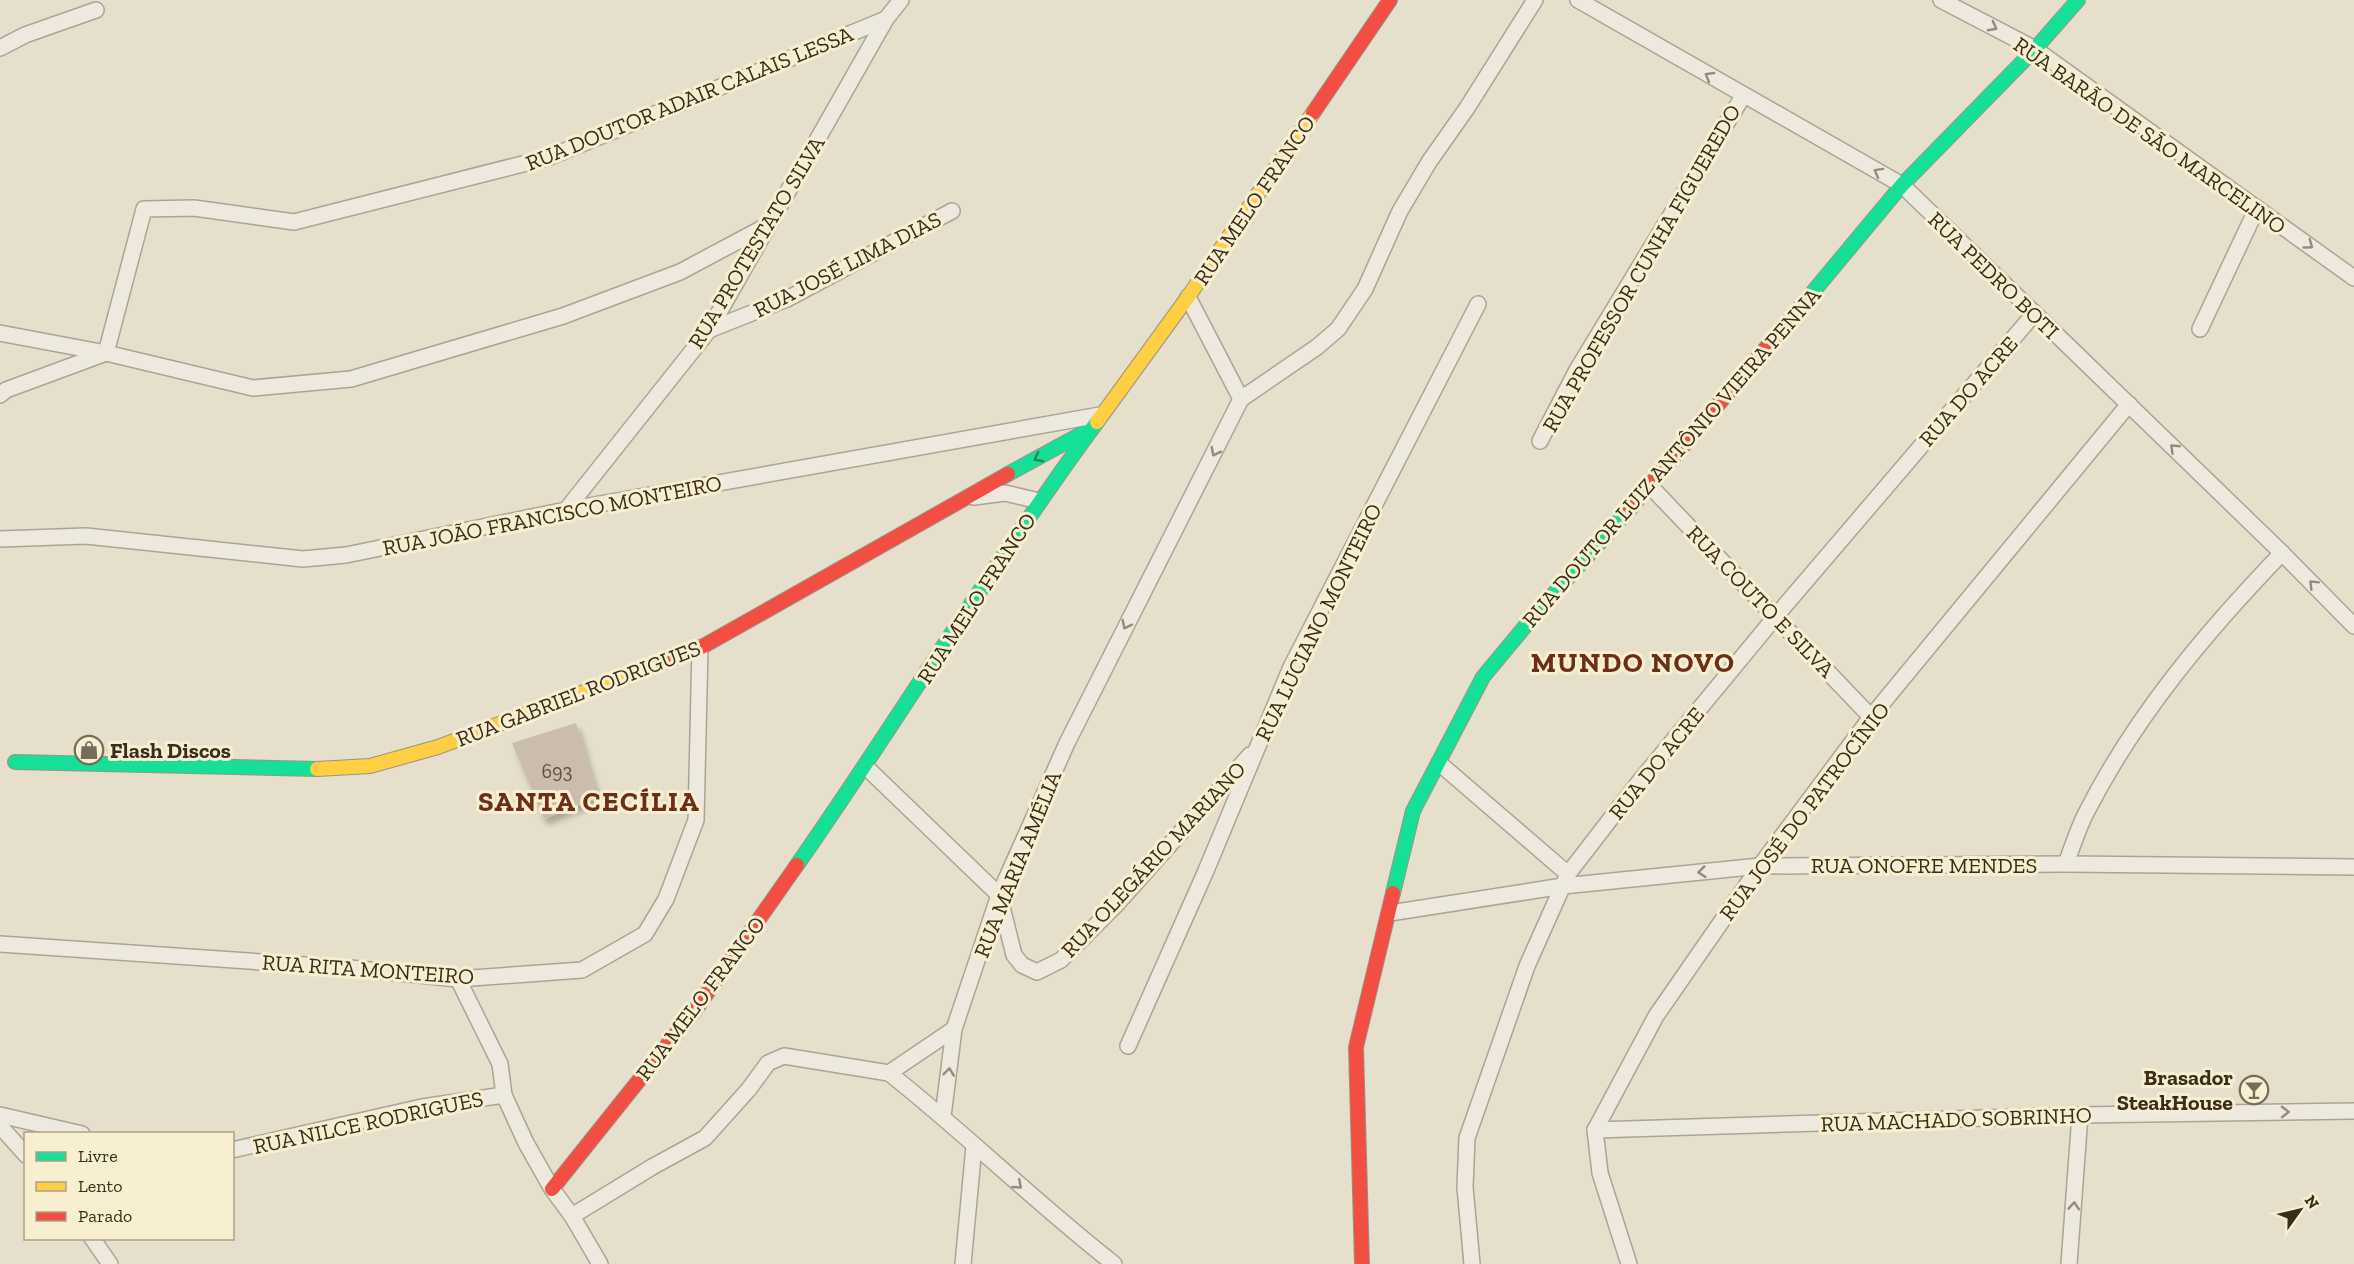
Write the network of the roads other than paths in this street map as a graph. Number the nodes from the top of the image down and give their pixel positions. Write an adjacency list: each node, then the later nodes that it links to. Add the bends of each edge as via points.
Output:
1 (901, 0): 8 (street, RUA PROTESTATO SILVA)
2 (1390, 0): 17 (street, RUA MELO FRANCO)
3 (1535, 0): 25 (street, via 1429,162 1400,211 1365,289 1338,329)
4 (1578, 0): 11 (street, RUA PEDRO BOTI, one-way to 4)
5 (1941, 0): 10 (street, RUA BARÃO DE SÃO MARCELINO, one-way to 10)
6 (2078, 0): 10 (street, RUA DOUTOR LUIZ ANTÔNIO VIEIRA PENNA)
7 (96, 10): 9 (street)
8 (886, 19): 15 (street, RUA PROTESTATO SILVA); 23 (street, RUA DOUTOR ADAIR CALAIS LESSA, via 527,163 294,222 194,208 144,208)
9 (0, 48)
10 (2035, 49): 12 (street, RUA DOUTOR LUIZ ANTÔNIO VIEIRA PENNA); 13 (street, RUA BARÃO DE SÃO MARCELINO)
11 (1743, 96): 12 (street, RUA PEDRO BOTI, one-way to 11); 29 (street, RUA PROFESSOR CUNHA FIGUEREDO, via 1577,370)
12 (1902, 185): 19 (street, RUA PEDRO BOTI); 30 (street, RUA DOUTOR LUIZ ANTÔNIO VIEIRA PENNA)
13 (2257, 208): 16 (street, RUA BARÃO DE SÃO MARCELINO, one-way to 16); 20 (street)
14 (952, 211): 21 (street, RUA JOSÉ LIMA DIAS, via 787,299)
15 (768, 225): 21 (street, RUA PROTESTATO SILVA); 23 (street, via 680,272 563,316 351,379 253,388)
16 (2354, 278)
17 (1188, 297): 25 (street); 27 (street, RUA MELO FRANCO)
18 (1478, 304): 40 (street, RUA LUCIANO MONTEIRO, via 1291,667)
19 (2034, 315): 26 (street, RUA PEDRO BOTI); 36 (street, RUA DO ACRE)
20 (2200, 329)
21 (709, 330): 33 (street, RUA PROTESTATO SILVA)
22 (0, 333): 23 (street)
23 (106, 354): 24 (street)
24 (0, 395)
25 (1241, 399): 48 (street, RUA MARIA AMÉLIA, one-way to 48, via 1067,743)
26 (2129, 405): 35 (street, RUA PEDRO BOTI, one-way to 26); 39 (street, RUA JOSÉ DO PATROCÍNIO)
27 (1101, 415): 28 (street, RUA MELO FRANCO); 33 (street, RUA JOÃO FRANCISCO MONTEIRO)
28 (1089, 430): 31 (street, RUA GABRIEL RODRIGUES, one-way to 31); 32 (street, RUA MELO FRANCO)
29 (1540, 441)
30 (1650, 486): 36 (street, RUA COUTO E SILVA); 42 (street, RUA DOUTOR LUIZ ANTÔNIO VIEIRA PENNA, via 1482,677)
31 (965, 498): 32 (street, via 1005,493); 38 (street, RUA GABRIEL RODRIGUES)
32 (1039, 501): 43 (street, RUA MELO FRANCO)
33 (566, 510): 34 (street, RUA JOÃO FRANCISCO MONTEIRO, via 346,555 303,559 86,536)
34 (0, 539)
35 (2282, 553): 37 (street, RUA PEDRO BOTI, one-way to 35); 44 (street, via 2203,637 2120,750 2085,815)
36 (1776, 616): 39 (street, RUA COUTO E SILVA); 47 (street, RUA DO ACRE, via 1640,782)
37 (2354, 626)
38 (700, 648): 41 (street, RUA GABRIEL RODRIGUES, via 438,747 370,766 296,770); 51 (street, RUA RITA MONTEIRO, via 696,820 666,898 645,934 582,970)
39 (1871, 717): 45 (street, RUA JOSÉ DO PATROCÍNIO)
40 (1257, 747): 48 (street, RUA OLEGÁRIO MARIANO, via 1115,906 1061,960 1036,972 1022,965 1014,955); 53 (street, RUA LUCIANO MONTEIRO)
41 (15, 762)
42 (1438, 763): 47 (street); 49 (street, RUA DOUTOR LUIZ ANTÔNIO VIEIRA PENNA, via 1413,812)
43 (866, 766): 48 (street); 66 (street, RUA MELO FRANCO, via 696,1008)
44 (2066, 864): 45 (street, RUA ONOFRE MENDES); 46 (street, RUA ONOFRE MENDES)
45 (1760, 866): 47 (street, RUA ONOFRE MENDES, one-way to 47); 61 (street, RUA JOSÉ DO PATROCÍNIO, via 1656,1016)
46 (2354, 867)
47 (1566, 880): 49 (street, RUA ONOFRE MENDES); 74 (street, RUA DO ACRE, via 1527,966 1467,1138 1465,1187)
48 (999, 895): 52 (street, RUA MARIA AMÉLIA)
49 (1390, 913): 73 (street, RUA DOUTOR LUIZ ANTÔNIO VIEIRA PENNA, via 1356,1047)
50 (0, 944): 51 (street, RUA RITA MONTEIRO)
51 (458, 978): 55 (street, via 500,1064)
52 (954, 1029): 54 (street); 59 (street, RUA MARIA AMÉLIA, one-way to 52)
53 (1128, 1046)
54 (889, 1073): 59 (street); 67 (street, via 784,1056 768,1063 705,1138)
55 (504, 1095): 64 (street, RUA NILCE RODRIGUES, via 422,1107); 66 (street)
56 (2354, 1110): 58 (street, RUA MACHADO SOBRINHO, one-way to 56)
57 (0, 1115): 62 (street)
58 (2080, 1115): 61 (street, RUA MACHADO SOBRINHO); 76 (street, one-way to 58)
59 (943, 1116): 63 (street)
60 (0, 1126): 65 (street)
61 (1595, 1130): 75 (street, via 1600,1173)
62 (73, 1132)
63 (974, 1146): 71 (street); 72 (street, one-way to 72)
64 (234, 1150)
65 (24, 1153)
66 (552, 1189): 67 (street)
67 (572, 1216): 70 (street)
68 (93, 1240): 69 (street)
69 (110, 1264)
70 (600, 1264)
71 (963, 1264)
72 (1114, 1264)
73 (1362, 1264)
74 (1472, 1264)
75 (1629, 1264)
76 (2069, 1264)

